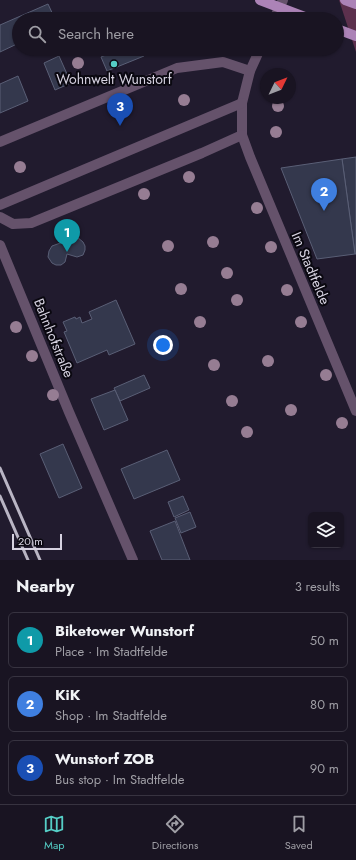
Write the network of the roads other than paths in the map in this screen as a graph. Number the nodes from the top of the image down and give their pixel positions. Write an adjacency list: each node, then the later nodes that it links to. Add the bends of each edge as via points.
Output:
1 (260, 0): 3 (main road)
2 (345, 0): 4 (main road)
3 (281, 4): 5 (main road)
4 (356, 4)
5 (296, 12)
6 (344, 32): 7 (main road)
7 (356, 36)
8 (257, 56): 9 (street, Im Stadtfelde)
9 (250, 71): 10 (street, Im Stadtfelde); 12 (street, via 223,62 177,68)
10 (242, 103): 11 (street, Im Stadtfelde); 13 (street)
11 (242, 135): 14 (street, via 31,223 13,224); 16 (street, Im Stadtfelde)
12 (0, 142)
13 (0, 205)
14 (0, 217)
15 (0, 245): 17 (street, Bahnhofstraße)
16 (356, 411)
17 (133, 560)

